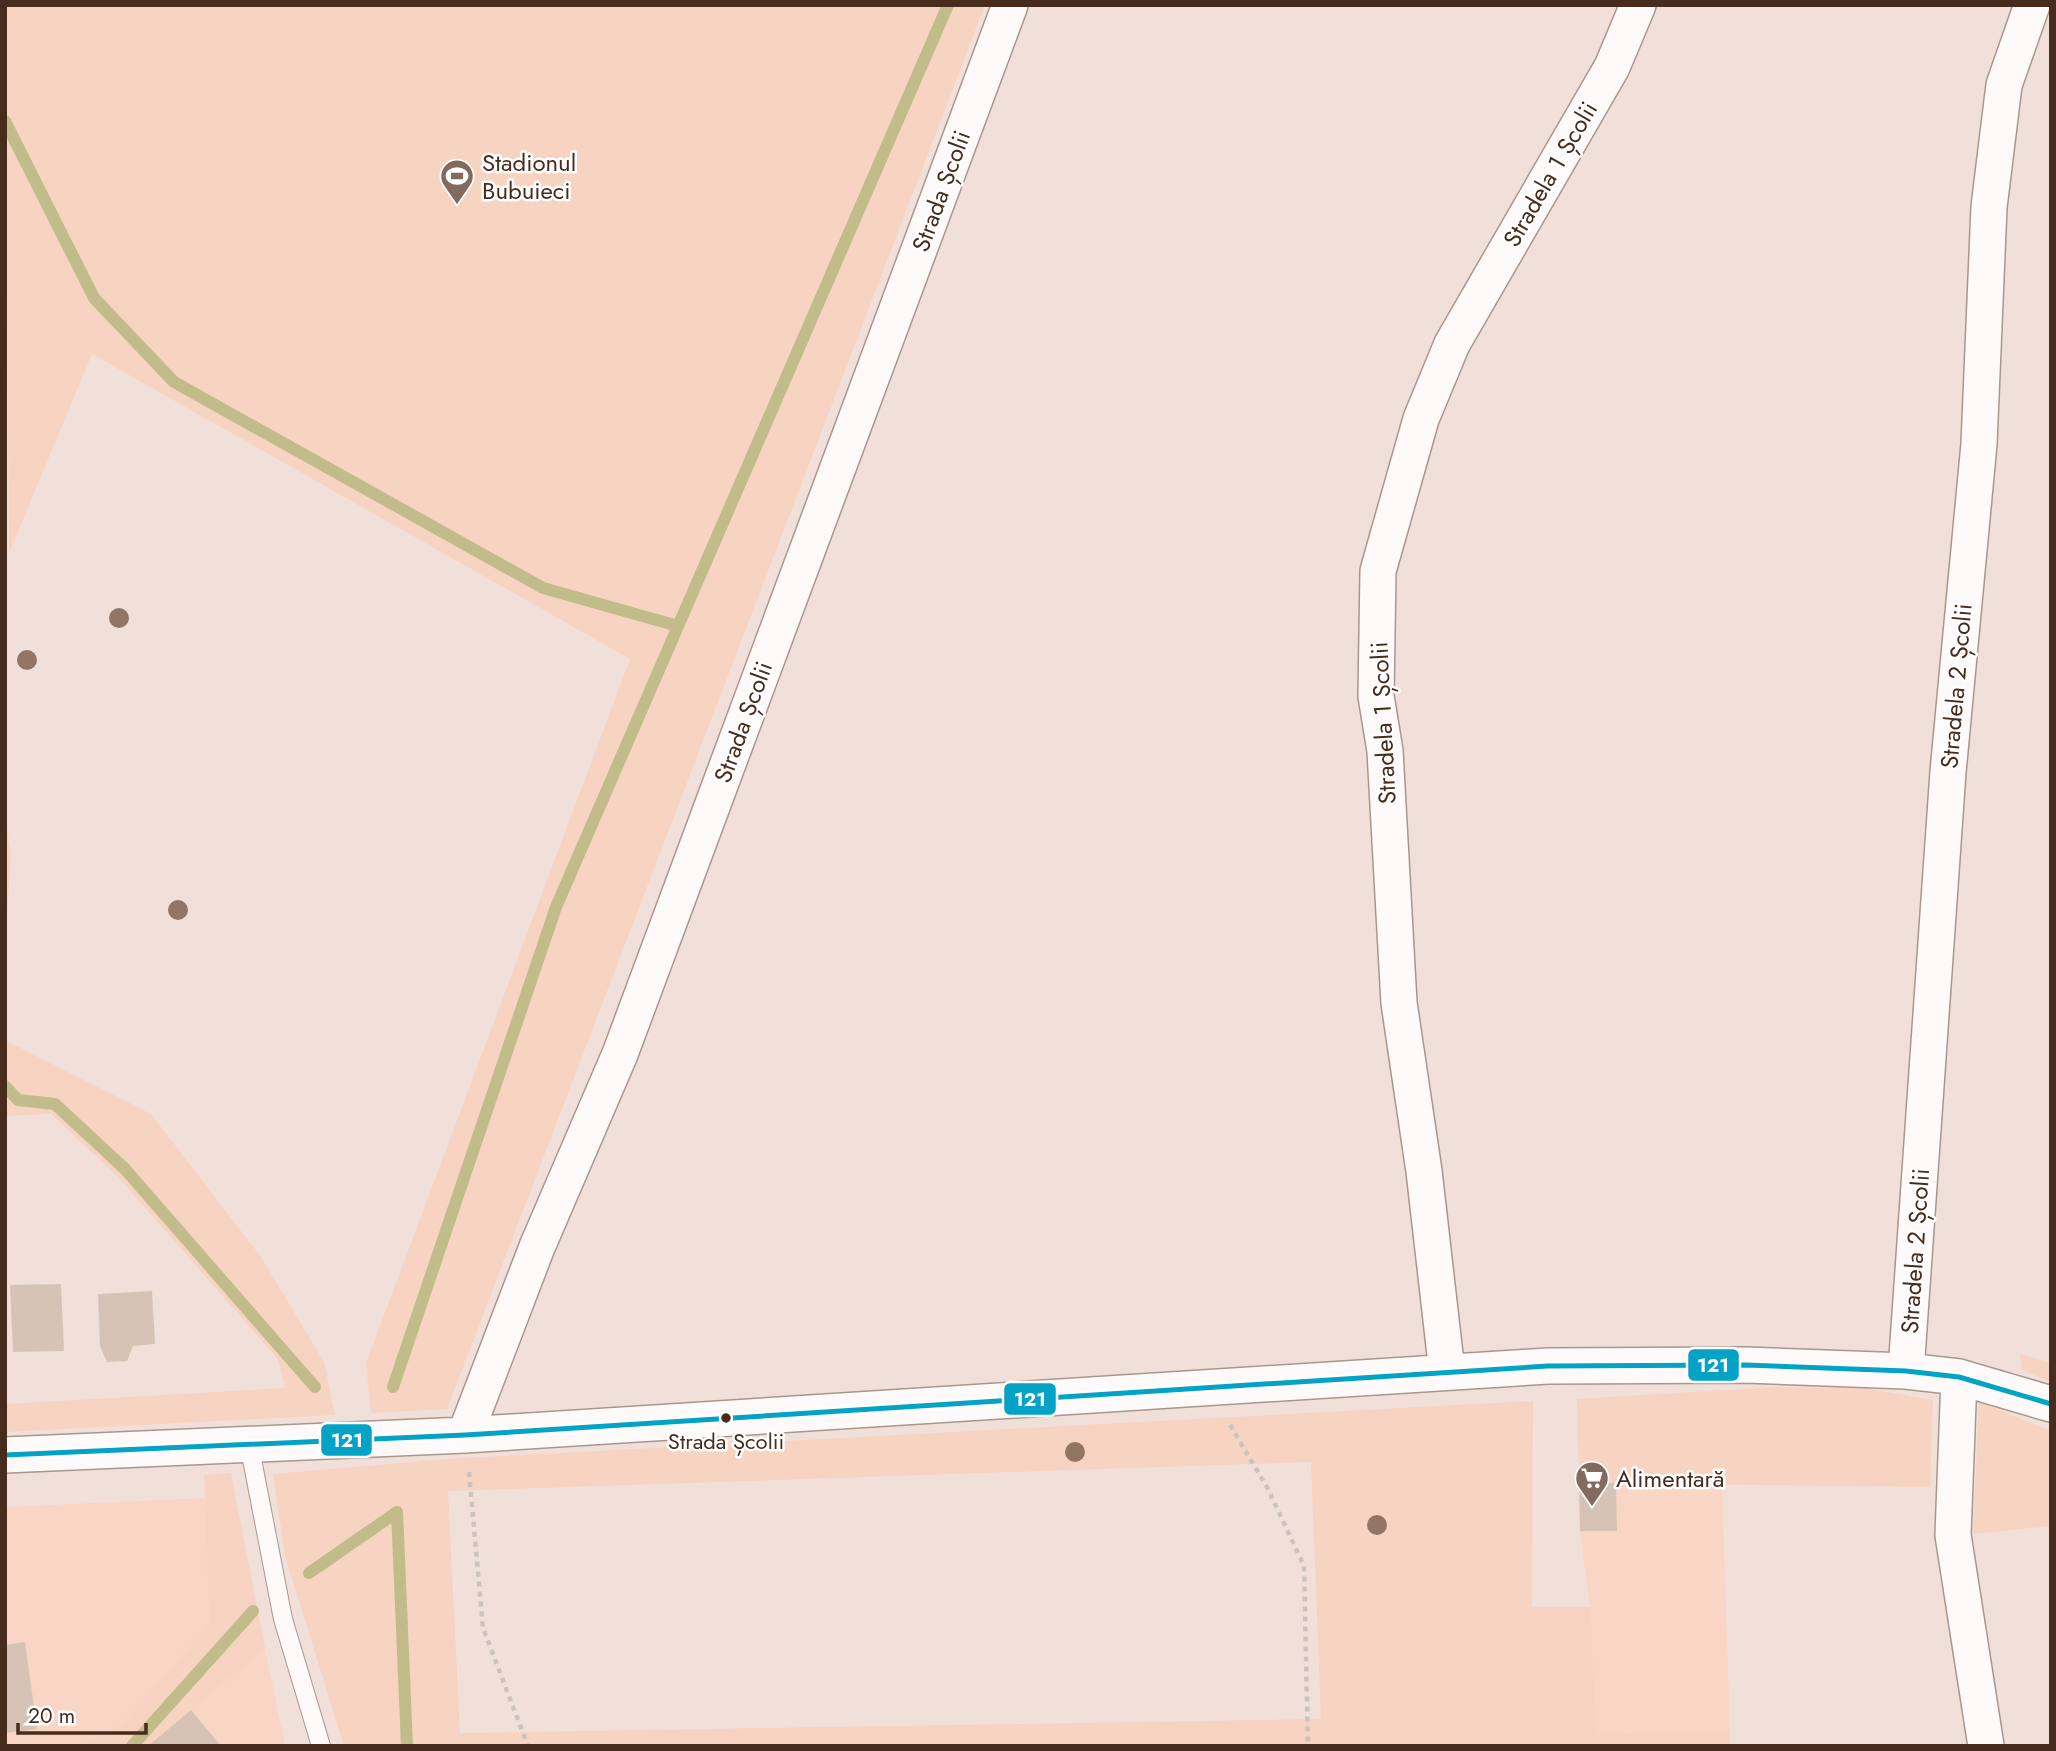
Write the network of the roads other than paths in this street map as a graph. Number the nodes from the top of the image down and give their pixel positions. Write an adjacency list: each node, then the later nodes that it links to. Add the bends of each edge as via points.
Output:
1 (1010, 5): 8 (street, Strada Școlii, via 620,1054 537,1247)
2 (1638, 5): 5 (street, Stradela 1 Școlii, via 1612,67 1433,384 1378,571 1376,696 1385,751 1399,1003)
3 (2032, 5): 4 (street, Stradela 2 Școlii, via 2004,85 1989,207 1979,444 1948,772)
4 (1906, 1371): 5 (street, via 1746,1365 1548,1366); 6 (street)
5 (1447, 1372): 8 (street)
6 (1959, 1377): 7 (street); 12 (street, via 1953,1535)
7 (2051, 1404)
8 (465, 1435): 9 (street)
9 (249, 1444): 10 (street); 11 (lane, via 283,1619)
10 (5, 1455)
11 (321, 1746)
12 (1986, 1746)

